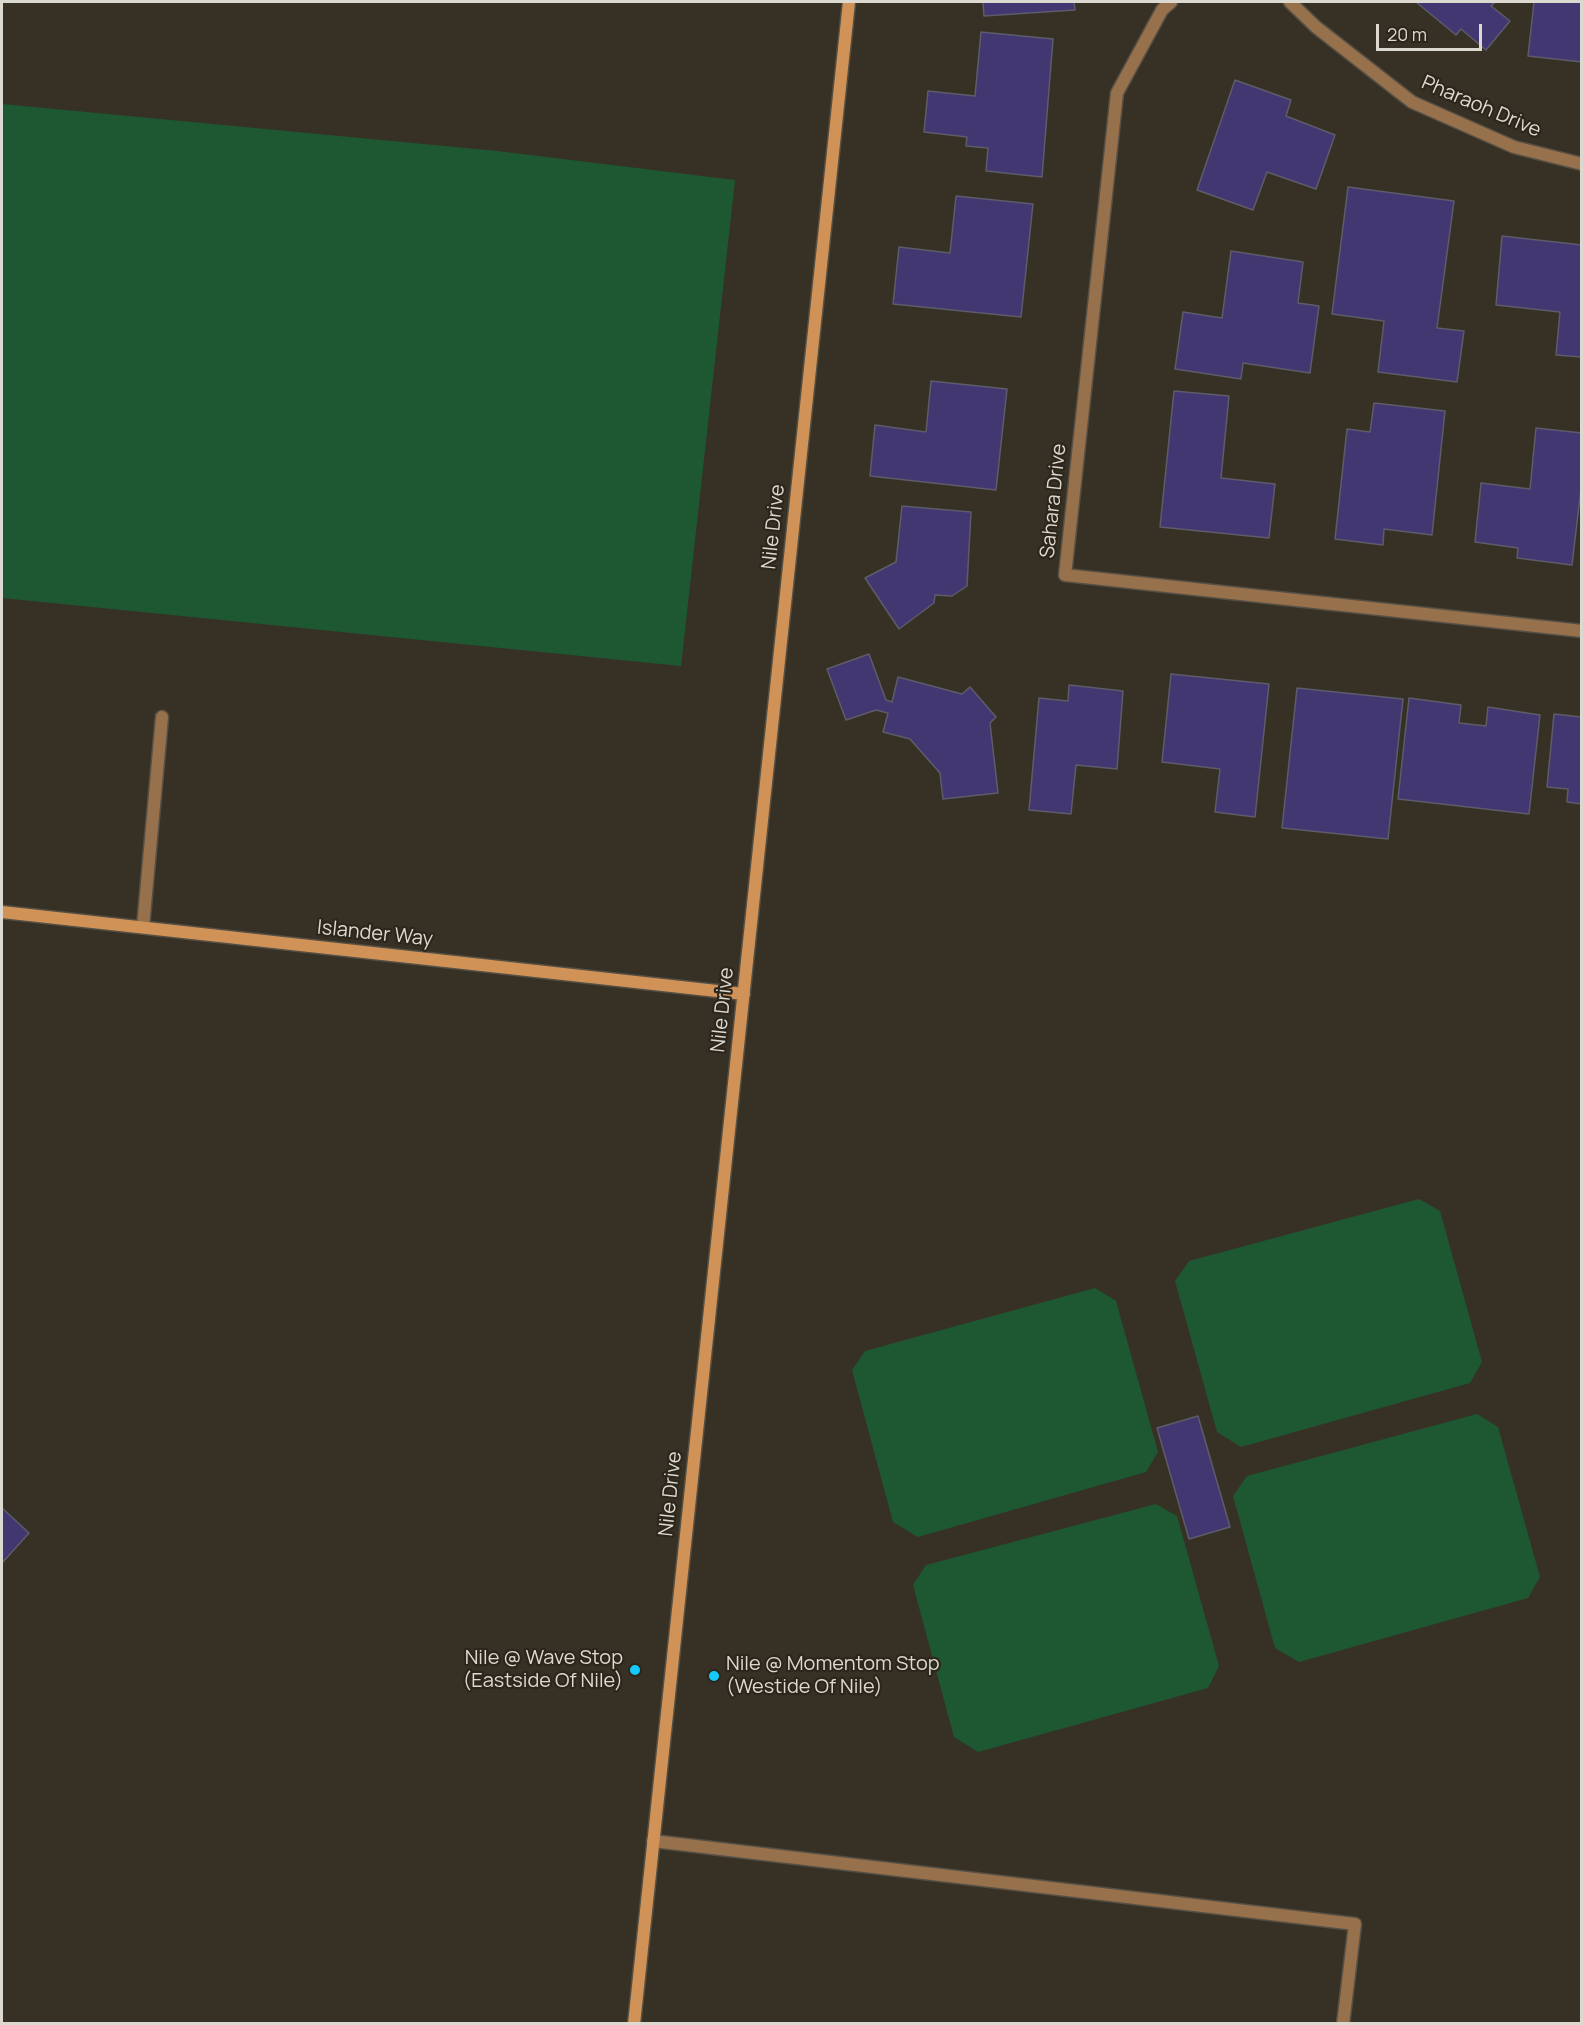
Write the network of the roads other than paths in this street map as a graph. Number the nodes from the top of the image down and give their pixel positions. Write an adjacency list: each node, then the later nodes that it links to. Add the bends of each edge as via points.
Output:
1 (849, 2): 9 (main road, Nile Drive)
2 (1171, 2): 5 (street, Sahara Drive, via 1162,10 1118,93 1065,575)
3 (1290, 2): 4 (street, Pharaoh Drive, via 1412,102 1514,147)
4 (1581, 164)
5 (1581, 631)
6 (162, 717): 8 (street)
7 (2, 912): 8 (main road, Islander Way)
8 (143, 927): 9 (main road, Islander Way)
9 (744, 994): 10 (main road, Nile Drive)
10 (653, 1841): 11 (main road, Nile Drive); 12 (street, via 1355,1924)
11 (634, 2024)
12 (1343, 2024)

